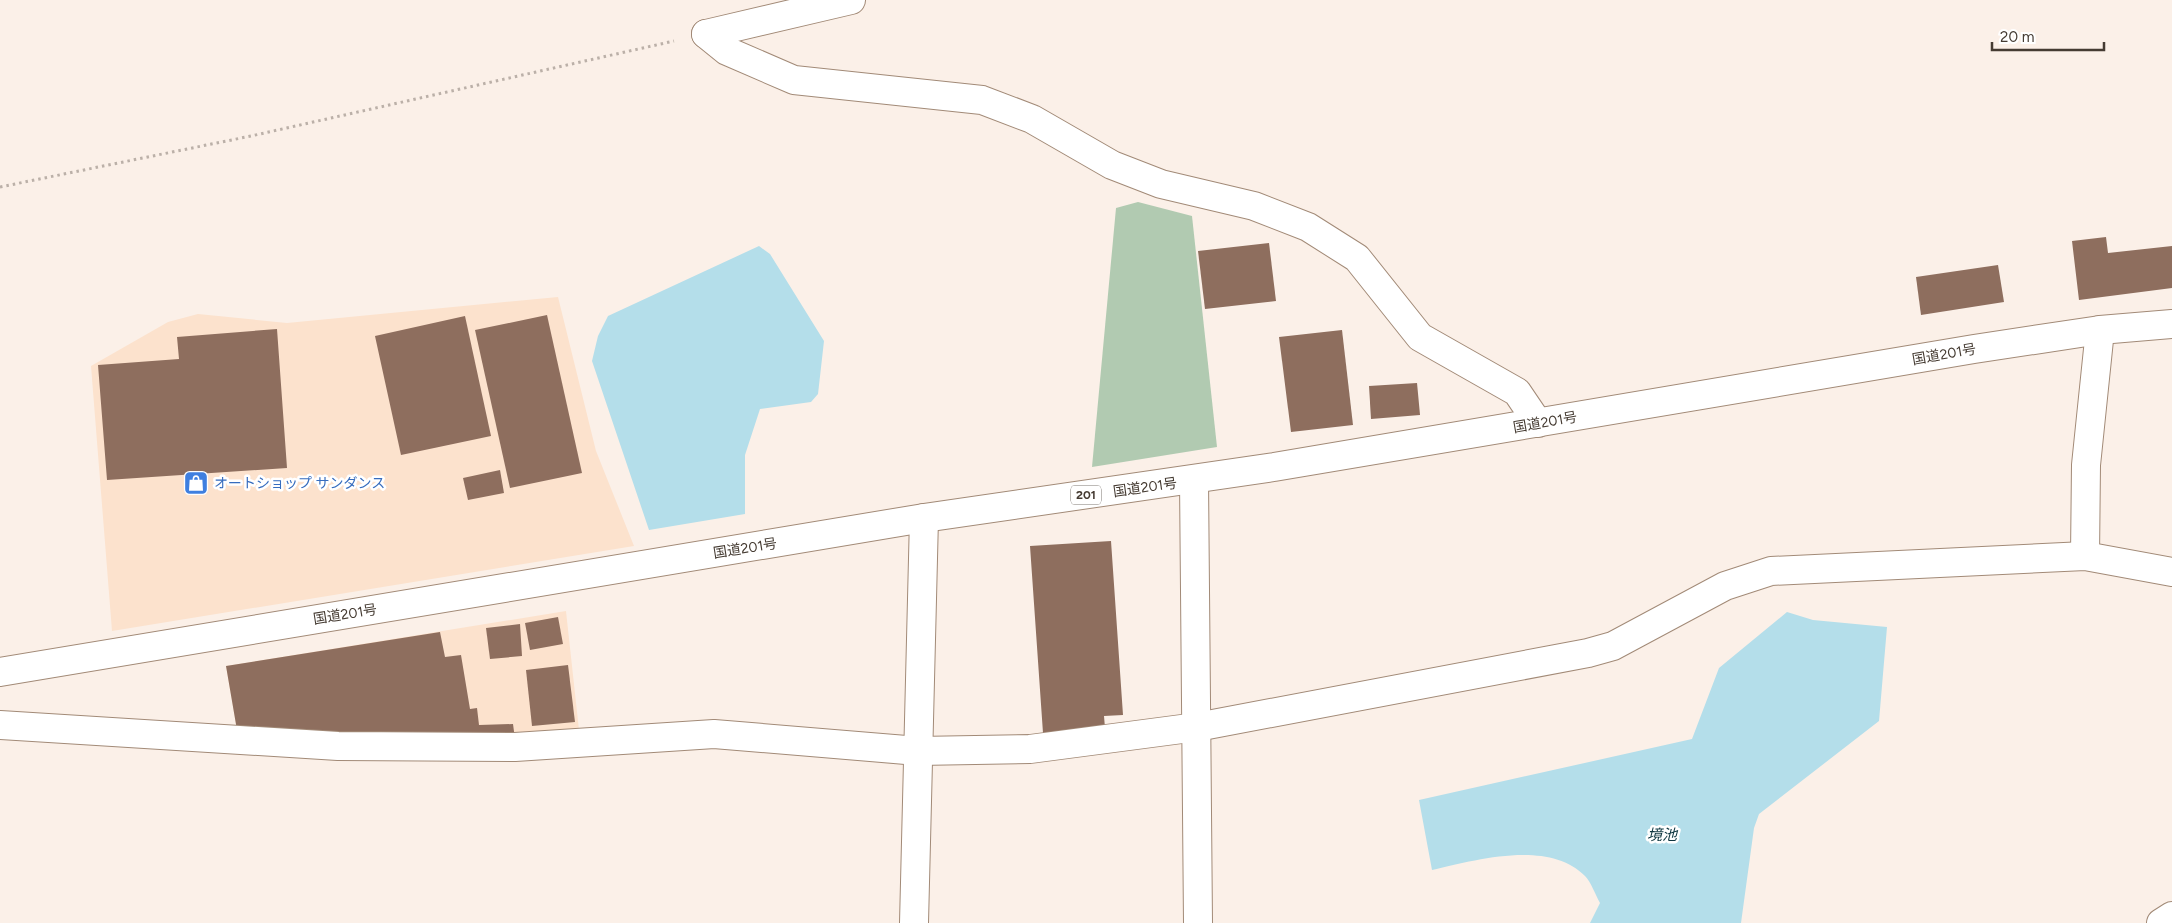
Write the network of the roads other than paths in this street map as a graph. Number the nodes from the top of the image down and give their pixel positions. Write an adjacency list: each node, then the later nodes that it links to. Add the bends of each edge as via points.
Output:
1 (851, 0): 4 (main road, via 706,34 727,51 794,80 982,100 1032,119 1112,165 1153,181 1254,206 1308,226 1357,258 1420,337 1518,392)
2 (2172, 324): 3 (main road, 国道201号 / 201)
3 (2100, 330): 4 (main road, 国道201号 / 201); 7 (main road, via 2086,465)
4 (1538, 423): 5 (main road, 国道201号 / 201)
5 (1194, 480): 6 (main road, 国道201号 / 201); 11 (main road)
6 (924, 518): 9 (main road, 国道201号 / 201); 12 (main road)
7 (2085, 556): 8 (main road); 11 (main road, via 1772,570 1725,586 1613,646 1588,653)
8 (2172, 572)
9 (0, 672)
10 (0, 725): 12 (main road, via 338,746 515,747 714,734)
11 (1197, 727): 12 (main road, via 1030,749); 15 (main road)
12 (918, 751): 14 (main road)
13 (2172, 916): 16 (main road)
14 (914, 923)
15 (1198, 923)
16 (2161, 923)

